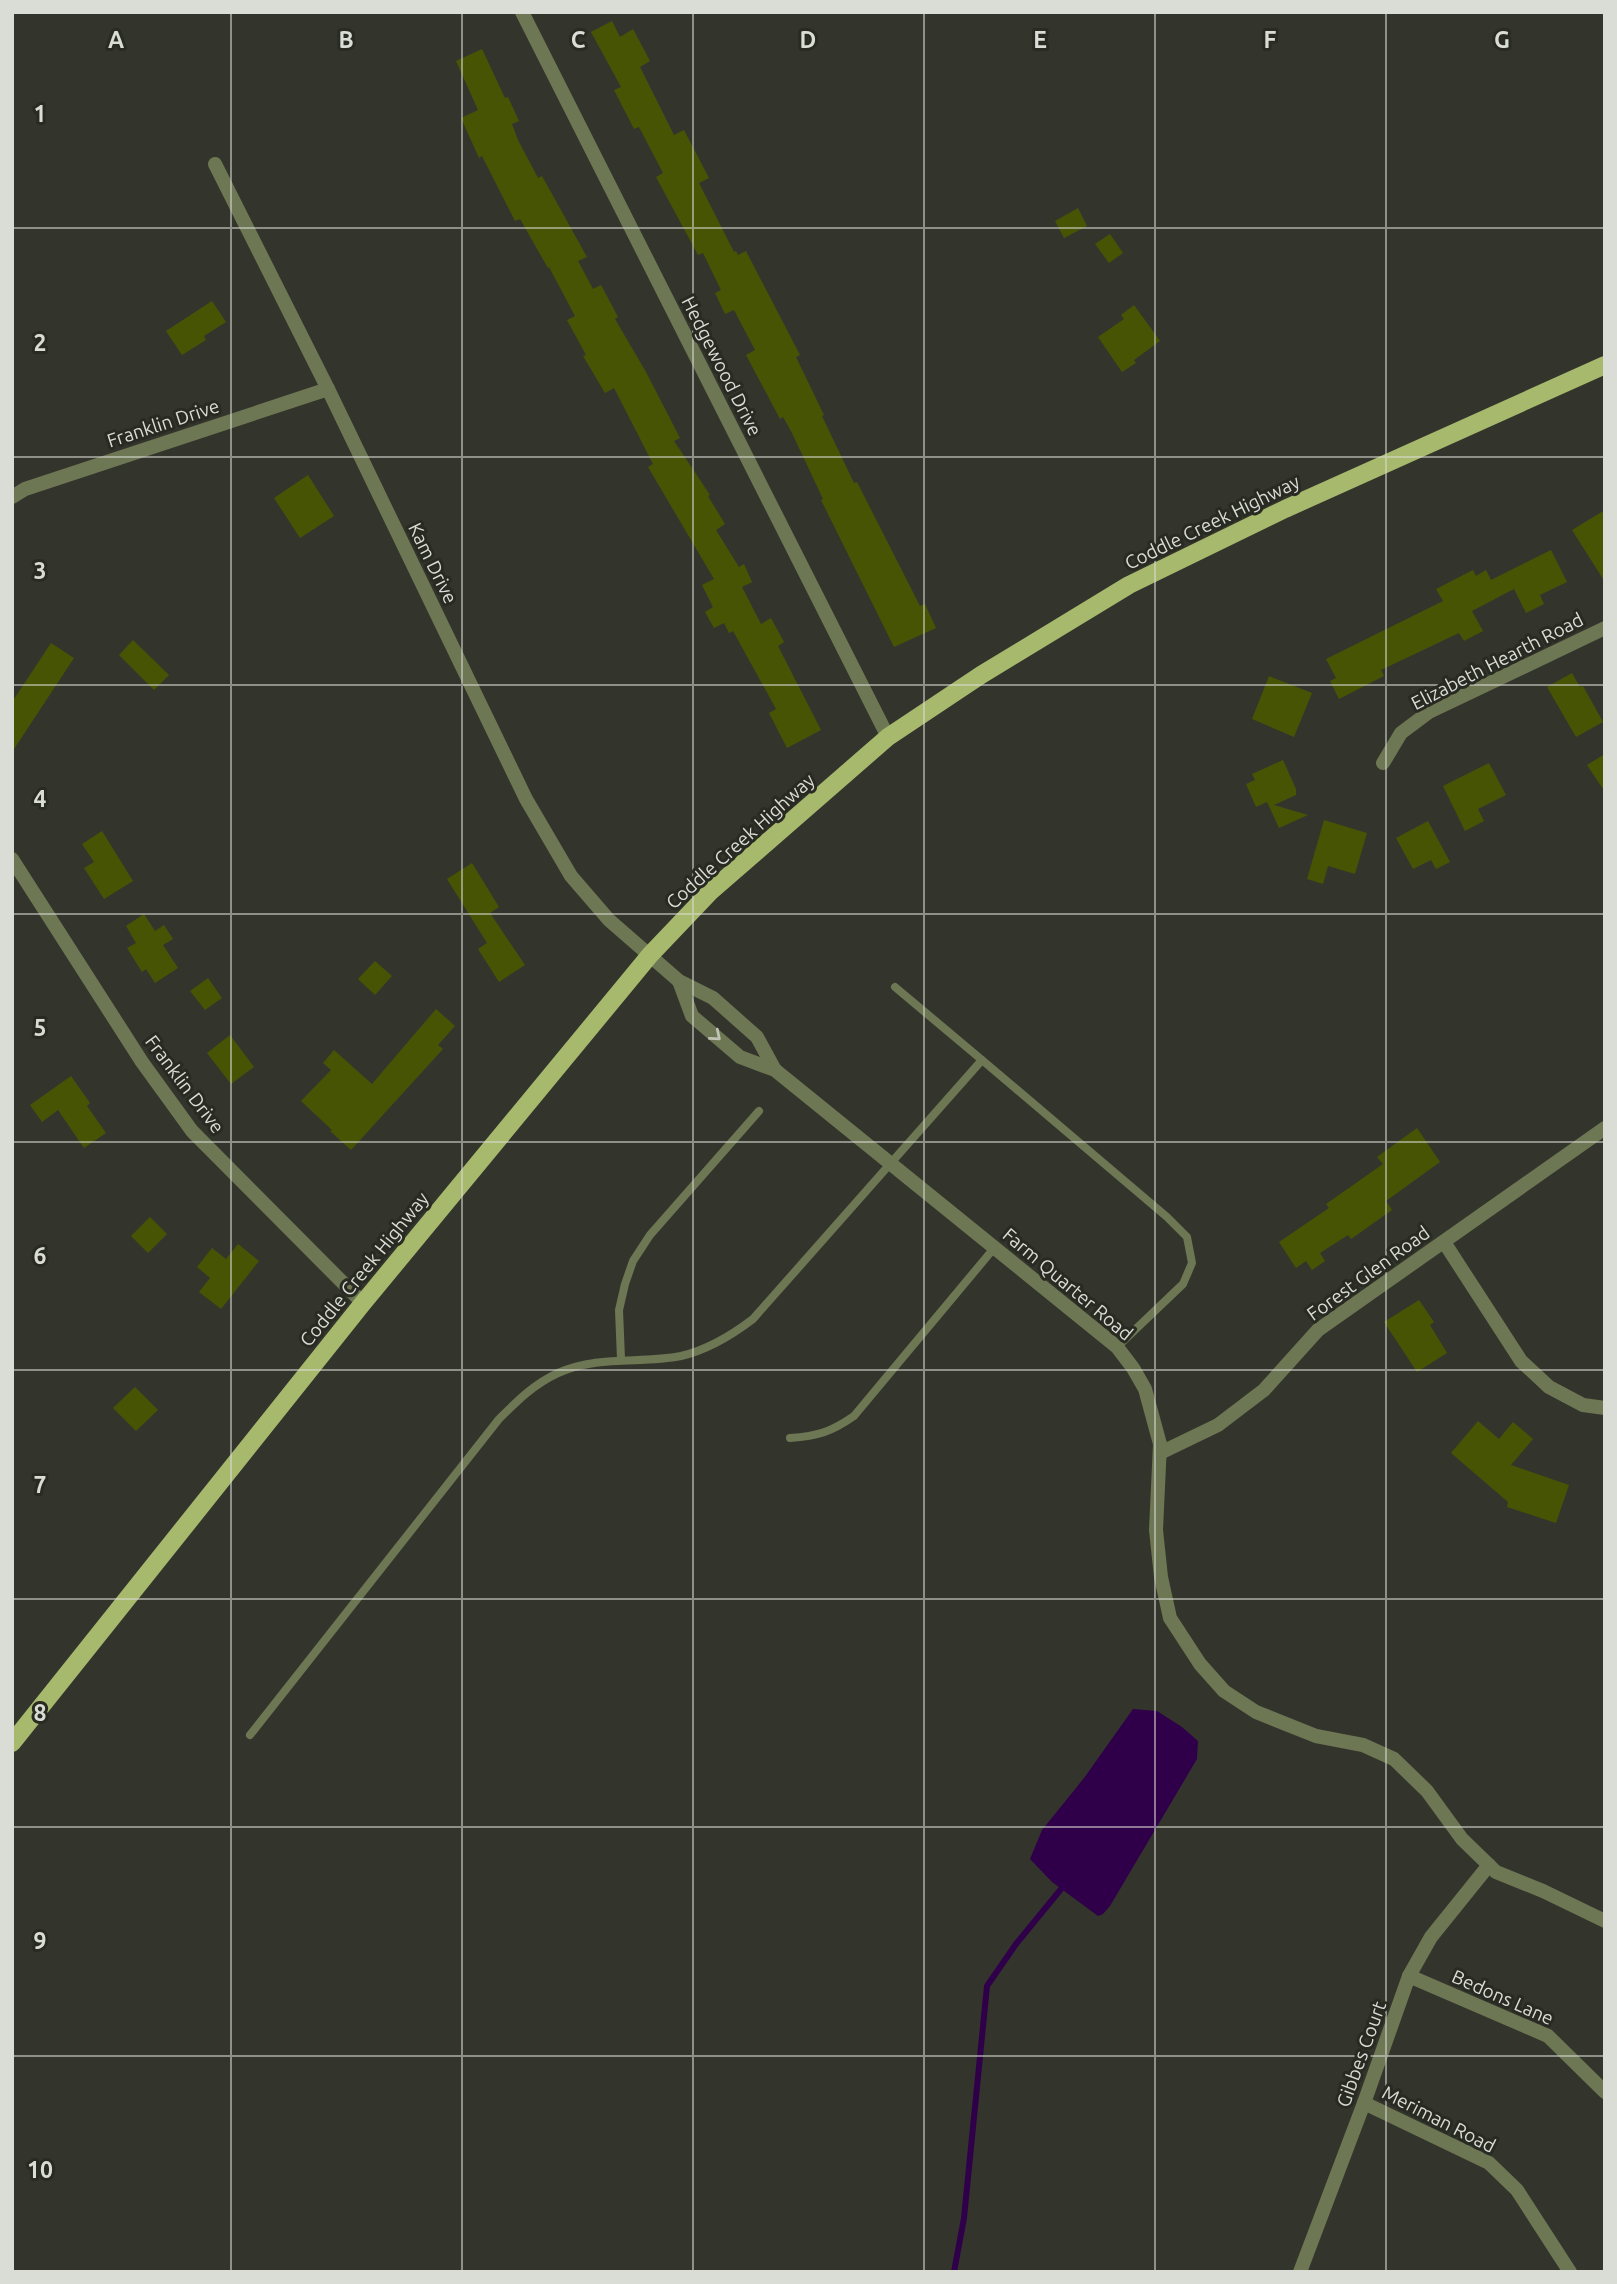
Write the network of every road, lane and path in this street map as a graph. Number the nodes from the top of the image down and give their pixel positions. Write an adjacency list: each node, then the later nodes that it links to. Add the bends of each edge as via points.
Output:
1 (522, 12): 7 (street, Hedgewood Drive)
2 (215, 163): 4 (street, Kam Drive)
3 (1605, 365): 7 (main road, Coddle Creek Highway, via 1294,505 1129,586)
4 (328, 389): 5 (street, Franklin Drive); 10 (street, Kam Drive, via 526,799 571,876 609,919)
5 (12, 497)
6 (1605, 628): 8 (street, Elizabeth Hearth Road, via 1429,712 1401,733)
7 (888, 737): 10 (main road, Coddle Creek Highway, via 710,892)
8 (1383, 763)
9 (12, 859): 20 (street, Franklin Drive, via 142,1062 192,1131)
10 (650, 955): 11 (street, Farm Quarter Road); 20 (main road, Coddle Creek Highway)
11 (679, 981): 14 (street, Farm Quarter Road, via 713,998 757,1037); 14 (street, Farm Quarter Road, one-way to 14, via 692,1016 740,1057)
12 (895, 987): 13 (lane)
13 (982, 1060): 17 (lane); 21 (lane, via 1187,1237 1192,1263 1183,1284)
14 (775, 1070): 17 (street, Farm Quarter Road)
15 (759, 1111): 22 (lane, via 650,1235 634,1261 619,1310)
16 (1605, 1129): 18 (street, Forest Glen Road)
17 (890, 1162): 19 (street, Farm Quarter Road); 22 (lane, via 753,1319 728,1338 682,1355)
18 (1444, 1242): 23 (street, via 1521,1360 1549,1387 1583,1405); 25 (street, Forest Glen Road, via 1318,1330 1264,1390 1218,1425)
19 (995, 1247): 21 (street, Farm Quarter Road); 24 (lane, via 854,1416 834,1430)
20 (363, 1303): 27 (main road, Coddle Creek Highway)
21 (1117, 1347): 25 (street, Farm Quarter Road, via 1145,1389)
22 (621, 1359): 26 (lane, via 559,1373 529,1390 499,1419)
23 (1605, 1408)
24 (790, 1438)
25 (1160, 1453): 28 (street, Farm Quarter Road, via 1156,1530 1161,1577 1170,1618 1200,1664 1224,1691 1256,1712 1394,1759)
26 (250, 1735)
27 (12, 1743)
28 (1489, 1865): 29 (street, Farm Quarter Road); 30 (street, Gibbes Court, via 1431,1937)
29 (1605, 1921)
30 (1409, 1976): 31 (street, Bedons Lane, via 1548,2036); 32 (street, Gibbes Court)
31 (1605, 2092)
32 (1364, 2103): 33 (street, Gibbes Court); 34 (street, Meriman Road, via 1489,2163 1517,2190)
33 (1300, 2272)
34 (1570, 2272)

